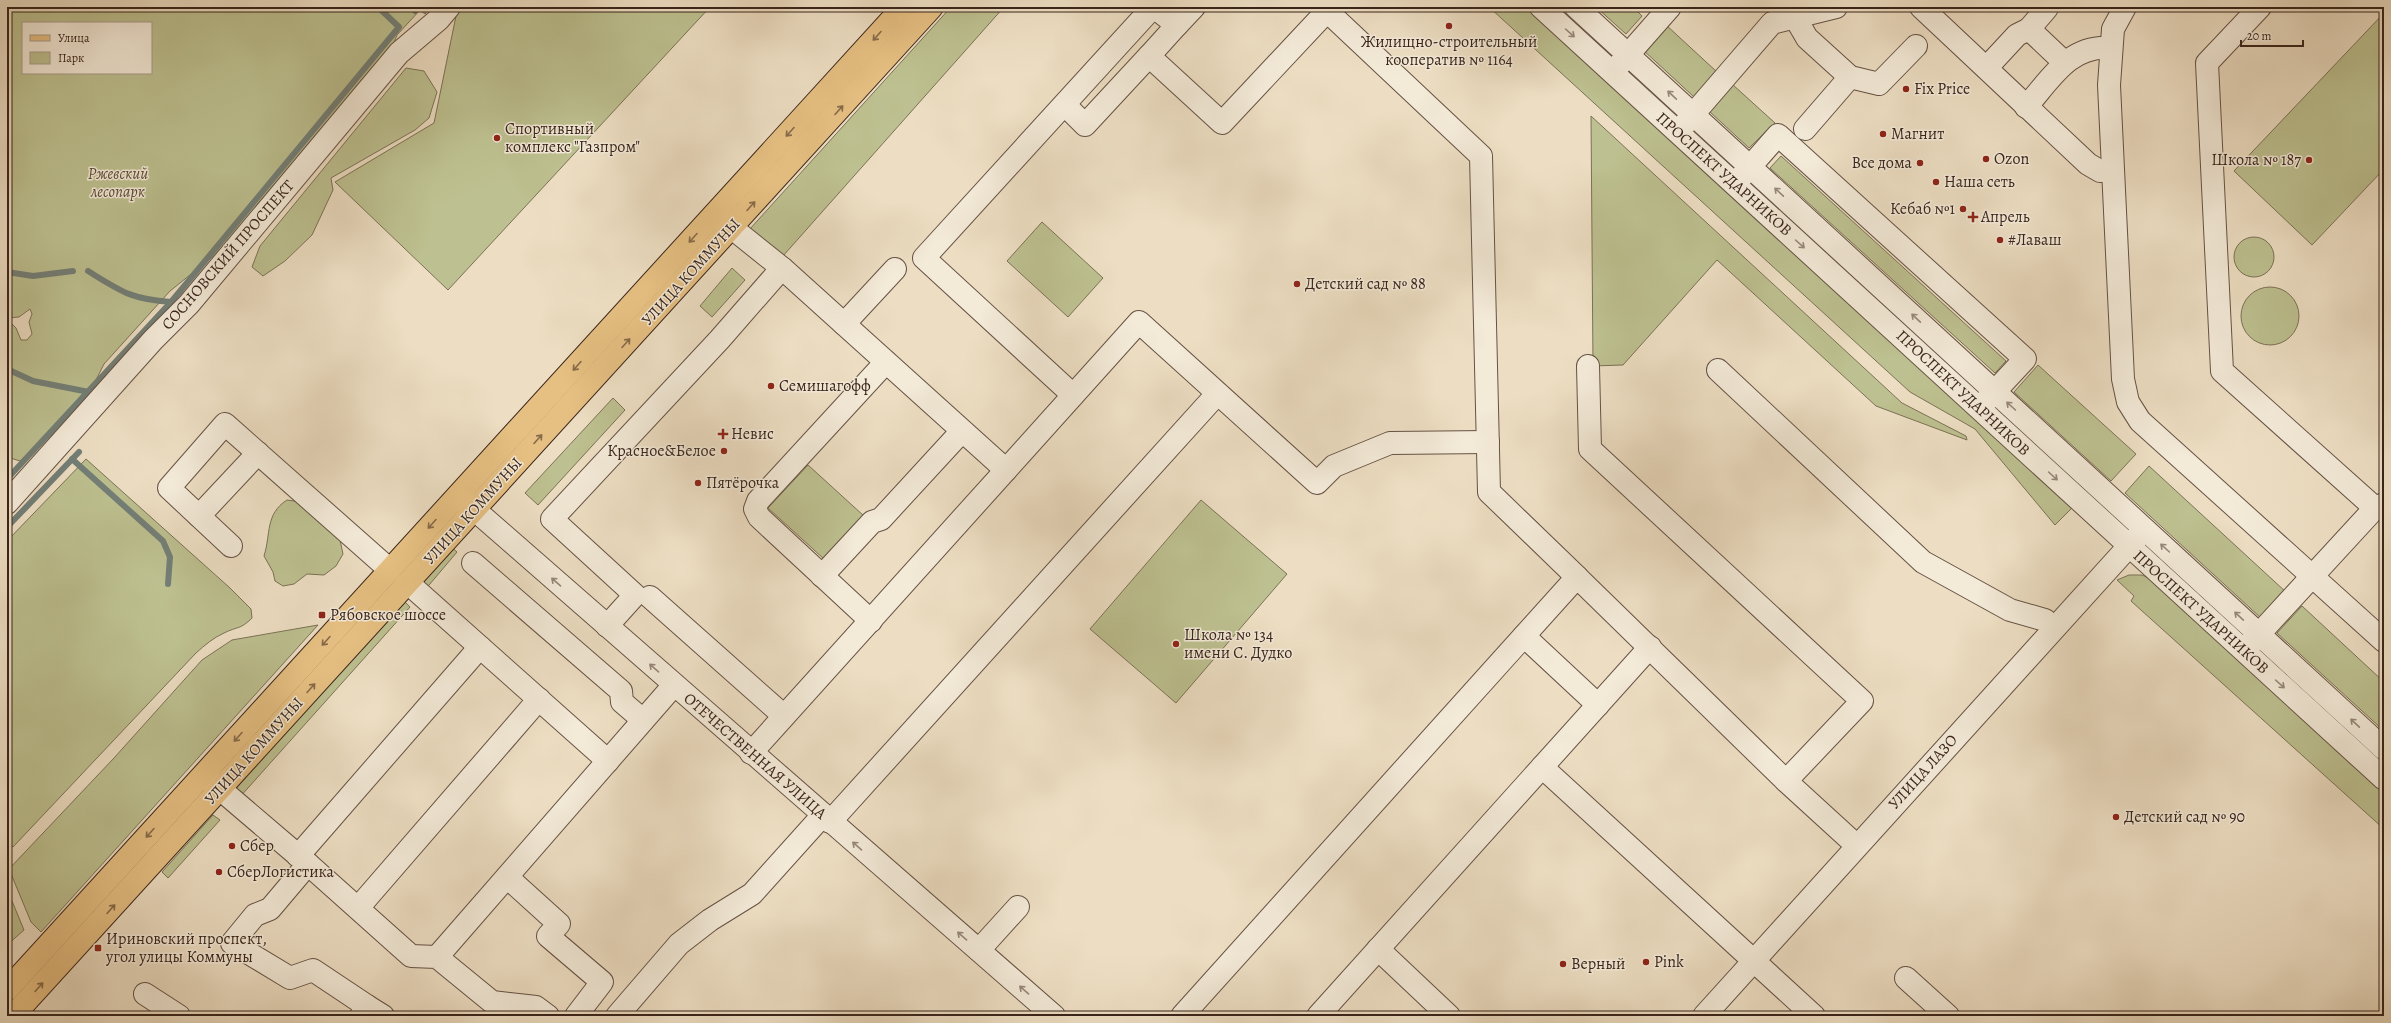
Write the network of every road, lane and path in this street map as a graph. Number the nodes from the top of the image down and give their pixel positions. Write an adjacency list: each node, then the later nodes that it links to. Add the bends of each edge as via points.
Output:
1 (449, 7): 50 (street, СОСНОВСКИЙ ПРОСПЕКТ, via 399,53 189,304 153,340)
2 (903, 7): 33 (main road, УЛИЦА КОММУНЫ, one-way to 33)
3 (932, 7): 34 (main road, УЛИЦА КОММУНЫ, one-way to 3)
4 (1153, 7): 15 (street); 25 (street)
5 (1194, 7): 15 (street)
6 (1541, 7): 23 (street, ПРОСПЕКТ УДАРНИКОВ, one-way to 23)
7 (1576, 7): 19 (street, ПРОСПЕКТ УДАРНИКОВ)
8 (1670, 7): 19 (street)
9 (1836, 7): 14 (street)
10 (1921, 7): 26 (street)
11 (2048, 7): 16 (street)
12 (2125, 7): 18 (street, via 2113,30)
13 (2260, 7): 51 (street, via 2207,63 2222,371)
14 (1792, 12): 24 (street, via 1808,38); 27 (street, via 1772,23)
15 (1178, 24): 20 (street)
16 (2029, 29): 21 (street, via 2017,35); 22 (street)
17 (1916, 46): 24 (street, via 1879,84)
18 (2110, 48): 22 (street, via 2095,47 2081,51); 31 (street)
19 (1628, 54): 23 (street); 27 (street, ПРОСПЕКТ УДАРНИКОВ, one-way to 19)
20 (1149, 56): 25 (street, via 1086,125); 46 (street, via 1222,123 1327,11 1481,156)
21 (1991, 63)
22 (2065, 63): 26 (street)
23 (1612, 72): 29 (street, ПРОСПЕКТ УДАРНИКОВ)
24 (1850, 77): 28 (street)
25 (1065, 105): 35 (street)
26 (2026, 107): 31 (street, via 2088,164 2100,171)
27 (1693, 114): 29 (street); 30 (street, ПРОСПЕКТ УДАРНИКОВ)
28 (1805, 129)
29 (1678, 132): 32 (street, ПРОСПЕКТ УДАРНИКОВ)
30 (1750, 166): 32 (street); 41 (street, ПРОСПЕКТ УДАРНИКОВ, one-way to 30); 41 (street, via 1778,135 2025,359)
31 (2112, 171): 60 (street, via 2123,379 2128,402 2140,421)
32 (1735, 184): 44 (street, ПРОСПЕКТ УДАРНИКОВ, one-way to 44)
33 (714, 214): 34 (street); 49 (main road, УЛИЦА КОММУНЫ, one-way to 49)
34 (731, 228): 36 (street); 49 (main road, УЛИЦА КОММУНЫ, one-way to 34)
35 (924, 258): 37 (street, via 905,259); 43 (street)
36 (782, 268): 37 (street); 64 (street, via 720,339 552,519 635,595)
37 (844, 324): 38 (street)
38 (886, 362): 45 (street); 58 (street, via 758,501 755,509 759,517)
39 (1588, 366): 83 (street, via 1590,449 1862,701)
40 (1718, 370): 65 (street, via 1923,562 2010,610 2045,620)
41 (1995, 391): 44 (street); 53 (street, ПРОСПЕКТ УДАРНИКОВ, one-way to 41)
42 (1217, 394): 43 (street, via 1139,322); 46 (street, via 1317,483 1334,466 1390,443); 85 (street)
43 (1073, 395): 48 (street)
44 (1980, 408): 55 (street, ПРОСПЕКТ УДАРНИКОВ, one-way to 55)
45 (962, 431): 48 (street); 58 (street, via 881,519 872,522)
46 (1488, 442): 59 (street, via 1489,492)
47 (258, 453): 52 (street); 52 (street, via 225,424 169,488); 57 (street)
48 (1006, 470): 63 (street)
49 (466, 502): 57 (main road, УЛИЦА КОММУНЫ, one-way to 57); 61 (main road, УЛИЦА КОММУНЫ); 64 (street, ОТЕЧЕСТВЕННАЯ УЛИЦА, one-way to 49)
50 (7, 503)
51 (2380, 506): 60 (street)
52 (199, 516): 54 (street)
53 (2145, 529): 55 (street, УЛИЦА ЛАЗО); 66 (street, ПРОСПЕКТ УДАРНИКОВ, one-way to 53)
54 (232, 546)
55 (2129, 546): 65 (street, УЛИЦА ЛАЗО); 71 (street, ПРОСПЕКТ УДАРНИКОВ)
56 (473, 563): 76 (street, via 621,691 622,702)
57 (390, 570): 81 (main road, УЛИЦА КОММУНЫ, one-way to 81)
58 (822, 576): 63 (street)
59 (1577, 577): 67 (street); 70 (street)
60 (2310, 577): 66 (street); 68 (street)
61 (408, 583): 69 (street); 84 (main road, УЛИЦА КОММУНЫ, one-way to 61)
62 (650, 597): 75 (street)
63 (871, 621): 75 (street)
64 (607, 626): 72 (street, ОТЕЧЕСТВЕННАЯ УЛИЦА, one-way to 64)
65 (2054, 628): 86 (street, УЛИЦА ЛАЗО)
66 (2259, 634): 71 (street); 77 (street, ПРОСПЕКТ УДАРНИКОВ, one-way to 66)
67 (1524, 636): 74 (street); 106 (street)
68 (2384, 641)
69 (480, 647): 73 (street); 87 (street)
70 (1650, 647): 74 (street); 83 (street)
71 (2243, 651): 82 (street, ПРОСПЕКТ УДАРНИКОВ, one-way to 82)
72 (674, 685): 76 (street); 78 (street, ОТЕЧЕСТВЕННАЯ УЛИЦА)
73 (539, 700): 79 (street); 90 (street)
74 (1598, 705): 80 (street)
75 (784, 716): 78 (street)
76 (643, 720): 79 (street)
77 (2384, 749)
78 (751, 753): 85 (street, ОТЕЧЕСТВЕННАЯ УЛИЦА)
79 (608, 761): 88 (street, via 581,800)
80 (1542, 767): 91 (street); 94 (street)
81 (204, 775): 84 (street); 96 (main road, УЛИЦА КОММУНЫ, one-way to 96)
82 (2384, 779)
83 (1786, 781): 86 (street)
84 (220, 789): 87 (street); 101 (main road, УЛИЦА КОММУНЫ, one-way to 84)
85 (826, 818): 92 (street, ОТЕЧЕСТВЕННАЯ УЛИЦА, one-way to 85); 105 (street, via 752,894 710,920 679,944)
86 (1856, 845): 94 (street, УЛИЦА ЛАЗО)
87 (303, 860): 90 (street); 98 (street, via 270,909 255,915 232,943 290,978 313,970)
88 (507, 877): 93 (street); 104 (street, via 559,924 548,936 602,982)
89 (1018, 907): 92 (street)
90 (358, 908): 93 (street, via 411,956)
91 (1378, 949): 100 (street); 107 (street)
92 (978, 950): 99 (street, ОТЕЧЕСТВЕННАЯ УЛИЦА, one-way to 92)
93 (437, 957): 103 (street, via 492,1002 536,1006)
94 (1754, 961): 108 (street, УЛИЦА ЛАЗО); 109 (street)
95 (1906, 978): 110 (street)
96 (7, 990)
97 (145, 994): 102 (street)
98 (371, 1013)
99 (1051, 1015)
100 (1319, 1015)
101 (13, 1016)
102 (179, 1016)
103 (548, 1016)
104 (576, 1016)
105 (617, 1016)
106 (1182, 1016)
107 (1450, 1016)
108 (1704, 1016)
109 (1814, 1016)
110 (1948, 1016)

